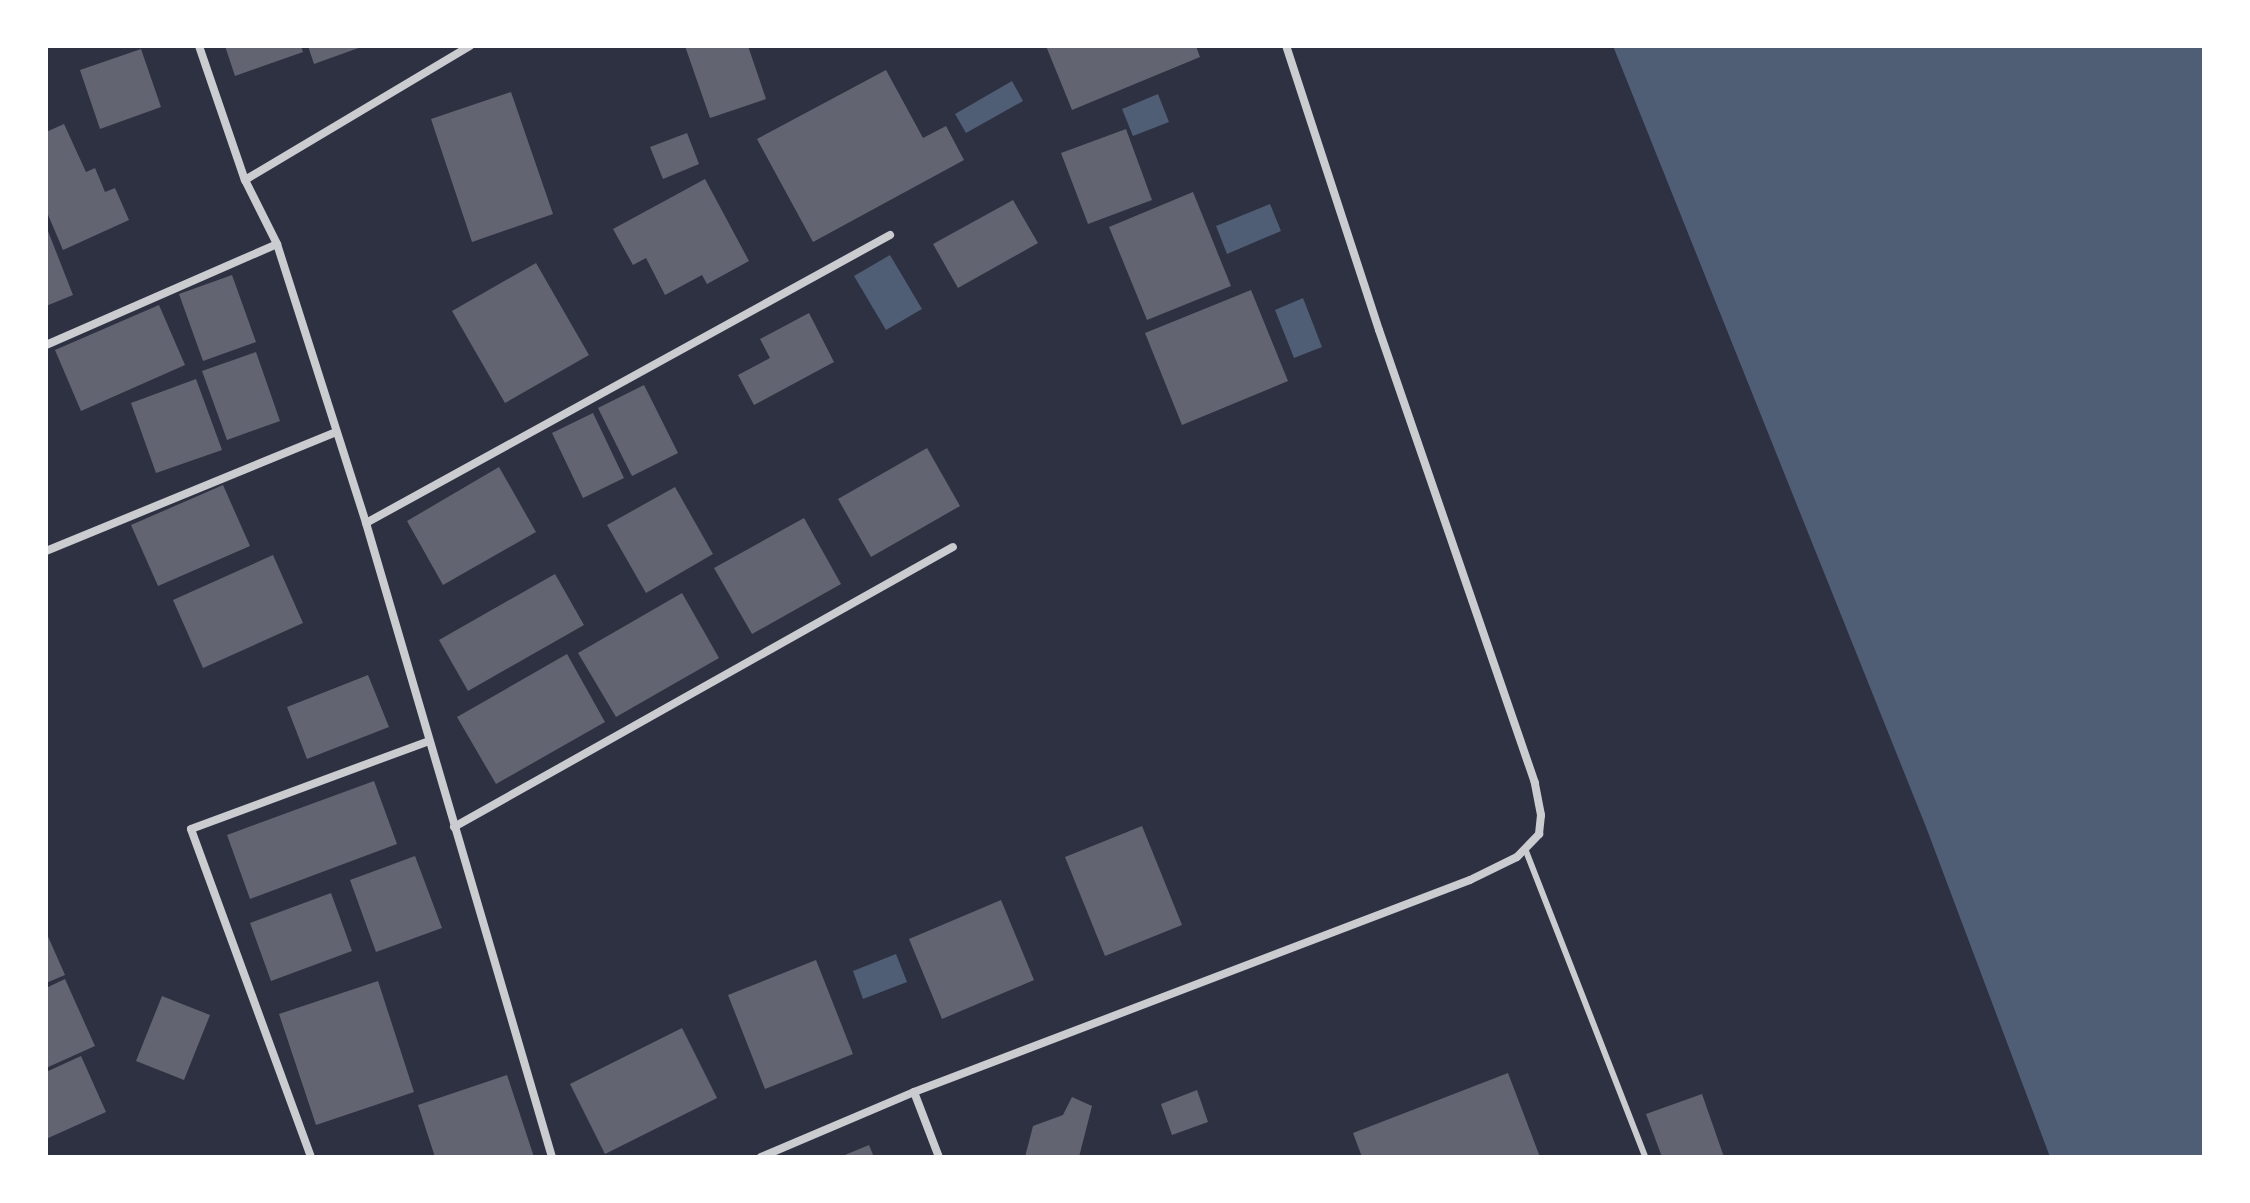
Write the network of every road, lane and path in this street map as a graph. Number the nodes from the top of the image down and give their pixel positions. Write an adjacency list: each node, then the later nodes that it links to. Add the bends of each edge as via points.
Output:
1 (199, 46): 4 (street)
2 (470, 46): 4 (street)
3 (1286, 46): 14 (street, via 1539,795 1539,834)
4 (245, 180): 6 (street)
5 (890, 235): 9 (street)
6 (277, 244): 7 (street); 8 (street)
7 (46, 345)
8 (336, 432): 9 (street); 11 (street)
9 (366, 523): 12 (street)
10 (953, 547): 13 (street)
11 (46, 551)
12 (429, 741): 13 (street); 16 (street, via 191,829)
13 (454, 827): 17 (street)
14 (1526, 851): 15 (street, via 1470,880); 20 (lane)
15 (914, 1092): 18 (street); 19 (street)
16 (311, 1157)
17 (552, 1157)
18 (761, 1157)
19 (939, 1157)
20 (1645, 1157)

